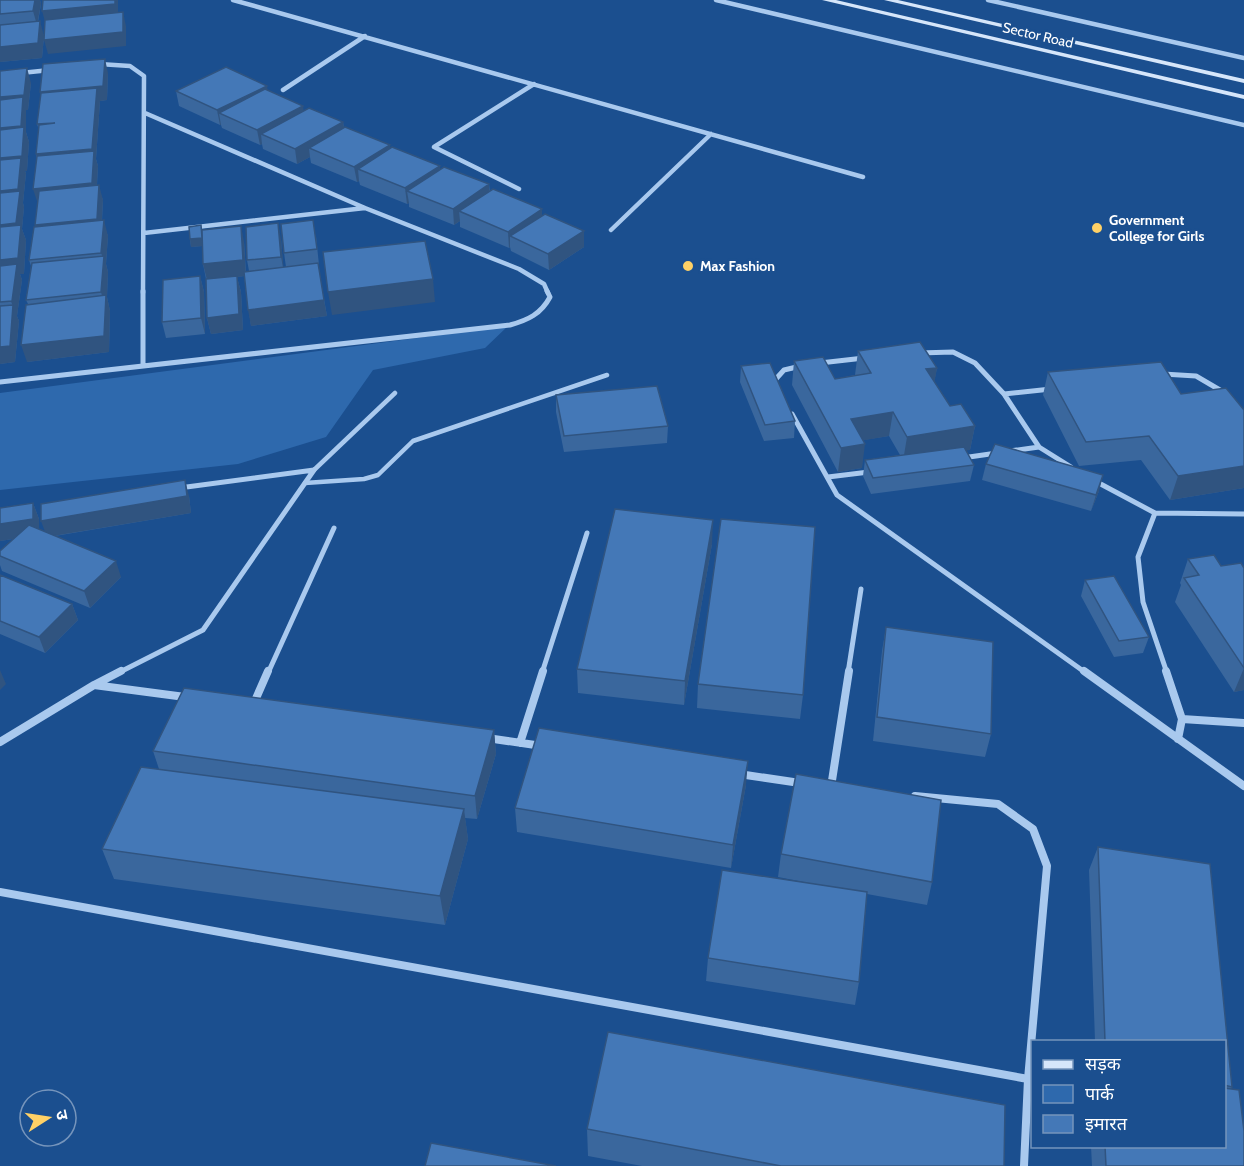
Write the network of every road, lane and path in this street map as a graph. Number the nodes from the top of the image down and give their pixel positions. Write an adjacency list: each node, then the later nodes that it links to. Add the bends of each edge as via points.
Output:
1 (233, 0): 6 (street)
2 (716, 0): 16 (street)
3 (826, 0): 14 (main road, Sector Road)
4 (888, 0): 11 (main road, Sector Road)
5 (988, 0): 7 (street)
6 (365, 36): 12 (street); 13 (street)
7 (1244, 58)
8 (89, 65): 15 (street, via 112,63 139,69 144,76)
9 (56, 69): 10 (street)
10 (11, 74)
11 (1244, 81)
12 (534, 84): 17 (street); 19 (street, via 434,147)
13 (283, 90)
14 (1244, 97)
15 (145, 113): 20 (street); 22 (street)
16 (1244, 125)
17 (711, 134): 18 (street); 21 (street)
18 (863, 177)
19 (519, 189)
20 (365, 208): 22 (street); 25 (street, via 469,247 537,278 550,297 544,309 534,319 510,325)
21 (611, 230)
22 (144, 233): 25 (street)
23 (907, 354): 32 (street, via 953,352 975,363)
24 (874, 357): 31 (street, via 784,370 775,380)
25 (143, 365): 28 (street)
26 (607, 375): 42 (lane, via 413,441 378,475)
27 (1152, 376): 33 (street, via 1201,376)
28 (0, 382)
29 (1061, 387): 32 (street)
30 (394, 393): 37 (lane)
31 (780, 394)
32 (1004, 394): 35 (street)
33 (1231, 400)
34 (785, 403): 40 (street)
35 (1039, 447): 36 (street); 39 (street)
36 (957, 459)
37 (314, 470): 42 (street); 43 (street)
38 (874, 471): 40 (street)
39 (1078, 471)
40 (828, 477): 57 (street, via 837,495)
41 (1088, 477): 44 (street)
42 (305, 483): 49 (street, via 203,630)
43 (175, 488)
44 (1155, 513): 45 (street); 54 (street, via 1138,557 1143,602)
45 (1244, 513)
46 (334, 528): 52 (street)
47 (587, 533): 59 (street)
48 (861, 589): 65 (street)
49 (94, 685): 50 (street); 58 (street)
50 (195, 699)
51 (241, 705): 52 (street)
52 (252, 706): 53 (street)
53 (264, 708)
54 (1182, 719): 55 (street); 57 (street)
55 (1244, 723)
56 (474, 737): 59 (street)
57 (1178, 739): 64 (street)
58 (0, 741)
59 (520, 743): 60 (street)
60 (555, 748)
61 (728, 772): 62 (street)
62 (808, 784)
63 (820, 785): 65 (street)
64 (1244, 786)
65 (831, 787): 66 (street)
66 (843, 788)
67 (903, 794): 69 (street, via 998,804 1033,829 1047,866)
68 (0, 892): 71 (street)
69 (1031, 1040)
70 (1031, 1045): 71 (street)
71 (1028, 1078): 72 (street)
72 (1024, 1166)

